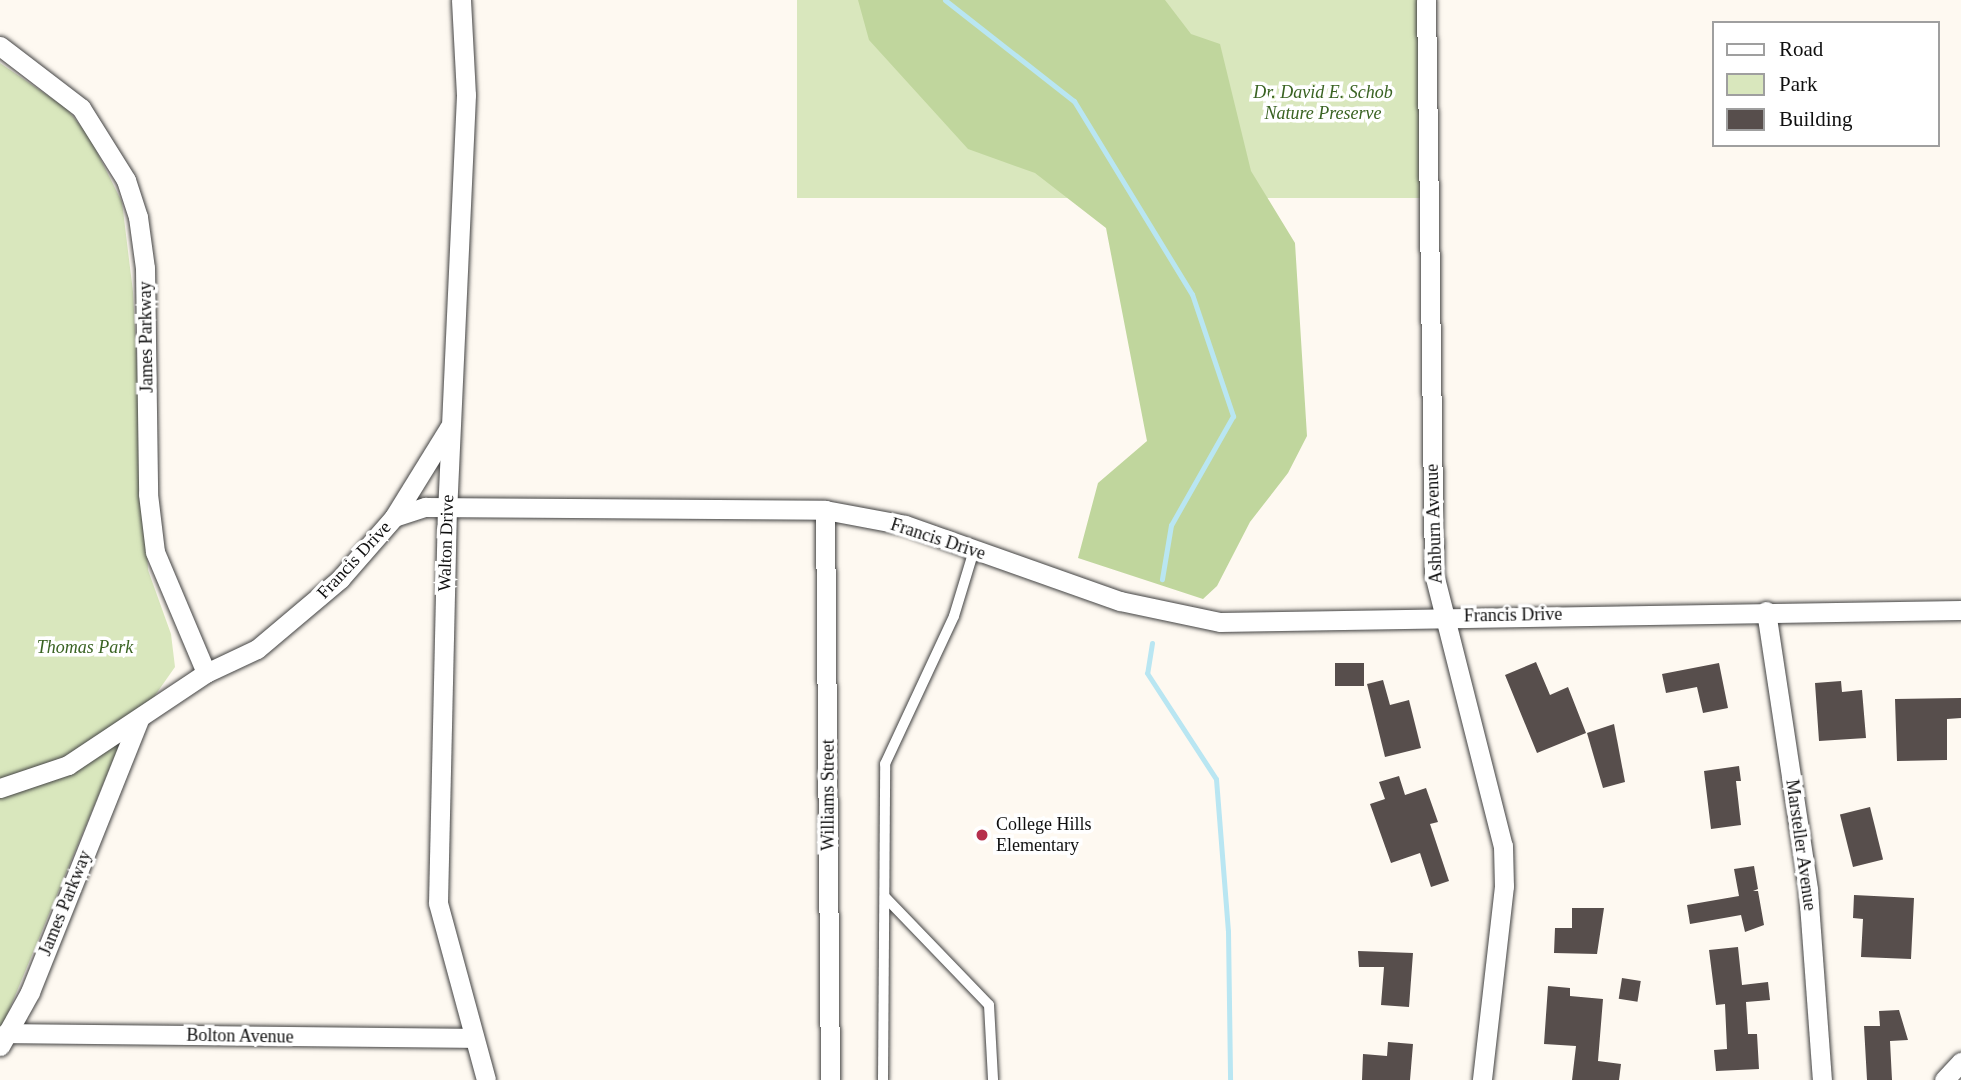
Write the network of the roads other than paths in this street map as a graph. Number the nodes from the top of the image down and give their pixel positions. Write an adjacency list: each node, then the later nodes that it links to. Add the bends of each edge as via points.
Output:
1 (461, 0): 4 (street, Walton Drive, via 466,95)
2 (1426, 0): 11 (street, Ashburn Avenue, via 1433,574)
3 (0, 46): 12 (street, James Parkway, via 81,108 130,192 145,268 148,494 155,552)
4 (451, 425): 5 (street, Walton Drive); 7 (street)
5 (447, 506): 6 (street, Francis Drive); 7 (street, Francis Drive); 16 (street, Walton Drive, via 438,902)
6 (825, 510): 8 (street, Francis Drive, via 905,526); 20 (street, Williams Street)
7 (394, 517): 12 (street, Francis Drive, via 340,579 274,636)
8 (974, 550): 11 (street, Francis Drive, via 1119,601 1191,619); 15 (lane, via 954,616 885,764)
9 (1961, 610): 10 (street, Francis Drive)
10 (1766, 611): 11 (street, Francis Drive); 24 (street, Marsteller Avenue, via 1808,890)
11 (1440, 616): 23 (street, Ashburn Avenue, via 1503,846 1504,886)
12 (206, 673): 13 (street, Francis Drive)
13 (140, 719): 14 (street, Francis Drive, via 68,765); 17 (street, James Parkway, via 30,992)
14 (0, 788)
15 (884, 897): 21 (lane); 22 (lane, via 989,1005)
16 (474, 1038): 17 (street, Bolton Avenue); 19 (street, Walton Drive)
17 (3, 1040)
18 (1961, 1062): 25 (street)
19 (486, 1080)
20 (830, 1080)
21 (883, 1080)
22 (993, 1080)
23 (1482, 1080)
24 (1822, 1080)
25 (1944, 1080)

